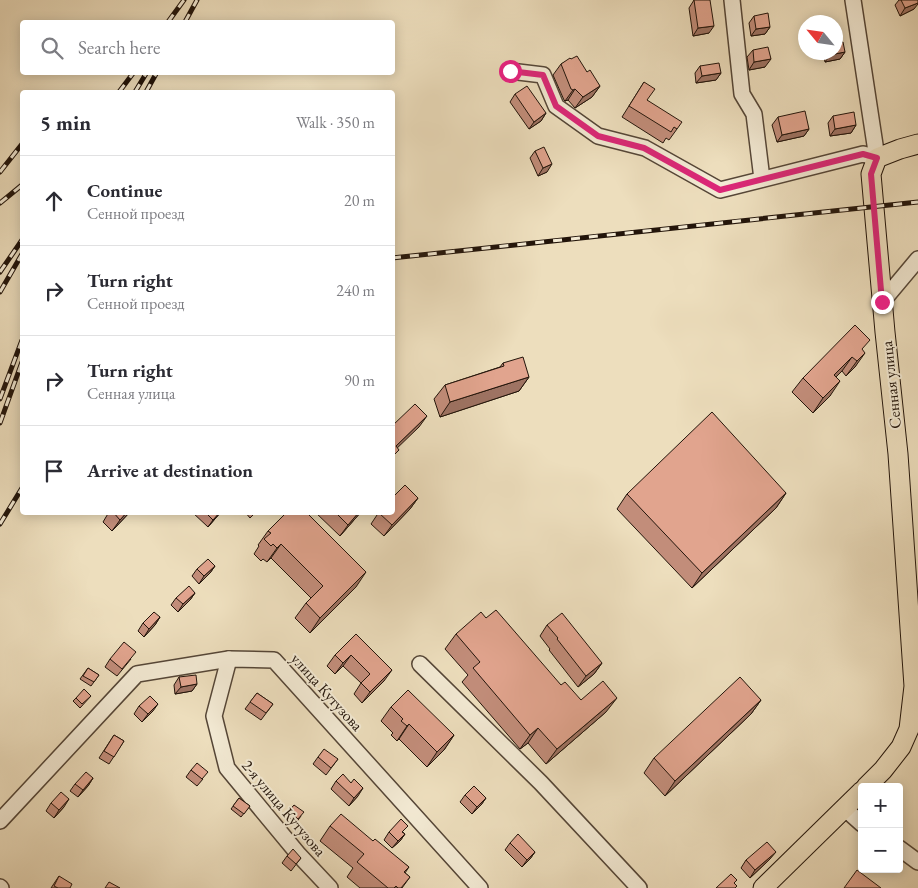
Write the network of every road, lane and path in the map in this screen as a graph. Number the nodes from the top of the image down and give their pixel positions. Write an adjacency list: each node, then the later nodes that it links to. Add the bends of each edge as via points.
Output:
1 (732, 0): 6 (street, via 742,94 754,114)
2 (853, 0): 5 (street, Сенная улица)
3 (510, 71): 6 (street, via 543,75 556,106 598,136 644,148 720,190)
4 (918, 144): 5 (main road)
5 (877, 158): 6 (street, via 863,154); 8 (main road, Сенная улица, via 871,174)
6 (762, 179)
7 (918, 259): 8 (street)
8 (882, 302): 9 (main road, Сенная улица)
9 (912, 569): 12 (main road, Сенная улица, via 912,714 900,747)
10 (229, 659): 16 (street, улица Кутузова, via 137,674); 19 (street, 2-я улица Кутузова, via 214,716 227,768 299,856); 20 (street, улица Кутузова, via 274,660)
11 (420, 664): 21 (street, via 541,783)
12 (870, 783)
13 (858, 795): 14 (main road)
14 (844, 808): 15 (street); 22 (main road)
15 (858, 820)
16 (0, 821)
17 (903, 851): 18 (street)
18 (918, 862)
19 (330, 888)
20 (480, 888)
21 (639, 888)
22 (763, 888)

